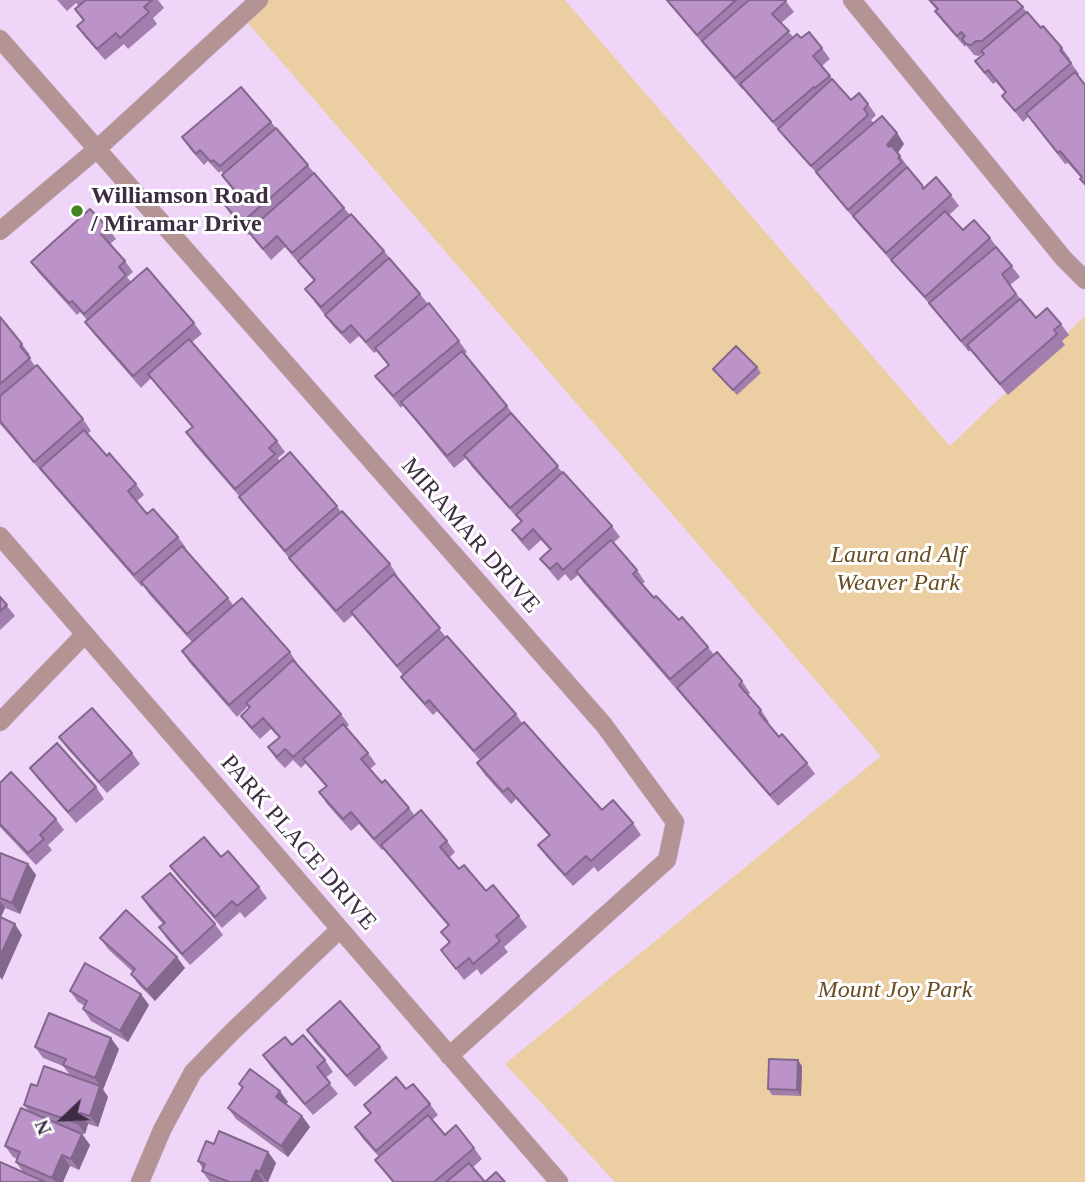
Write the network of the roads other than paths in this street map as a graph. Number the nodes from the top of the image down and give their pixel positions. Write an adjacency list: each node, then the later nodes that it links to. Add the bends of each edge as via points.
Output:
1 (259, 0): 4 (street)
2 (852, 0): 6 (street)
3 (0, 39): 4 (street, MIRAMAR DRIVE)
4 (97, 149): 5 (street); 11 (street, MIRAMAR DRIVE, via 604,724 675,822 667,860)
5 (0, 231)
6 (1085, 280)
7 (0, 536): 8 (street, PARK PLACE DRIVE)
8 (85, 634): 9 (street); 10 (street, PARK PLACE DRIVE)
9 (0, 722)
10 (339, 930): 11 (street, PARK PLACE DRIVE); 12 (street, via 193,1072)
11 (449, 1056): 13 (street, PARK PLACE DRIVE)
12 (140, 1182)
13 (559, 1182)

